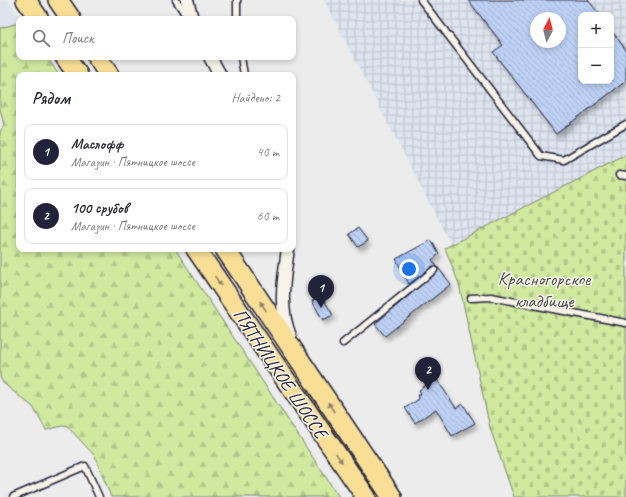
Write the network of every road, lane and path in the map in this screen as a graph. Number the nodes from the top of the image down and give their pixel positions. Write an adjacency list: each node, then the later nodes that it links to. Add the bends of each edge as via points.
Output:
1 (26, 0): 7 (main road)
2 (58, 0): 8 (main road)
3 (176, 0): 9 (lane)
4 (187, 0): 10 (street)
5 (237, 0): 11 (lane)
6 (421, 0): 20 (lane, via 541,156 564,160)
7 (37, 16)
8 (69, 16)
9 (186, 16)
10 (191, 16)
11 (237, 16)
12 (67, 60): 16 (main road)
13 (99, 60): 17 (main road)
14 (212, 60): 18 (street)
15 (242, 60): 19 (lane)
16 (76, 72)
17 (107, 72)
18 (218, 72)
19 (244, 72)
20 (626, 124)
21 (198, 252): 31 (main road, ПЯТНИЦКОЕ ШОССЕ, one-way to 31)
22 (227, 252): 28 (main road, ПЯТНИЦКОЕ ШОССЕ, one-way to 22)
23 (288, 252): 28 (street, via 282,302 284,319)
24 (434, 270): 27 (lane)
25 (471, 298): 26 (lane, via 491,297)
26 (626, 323)
27 (343, 343)
28 (316, 384): 32 (main road, ПЯТНИЦКОЕ ШОССЕ, one-way to 28)
29 (13, 497): 30 (lane, via 85,466)
30 (99, 497)
31 (366, 497)
32 (392, 497)

